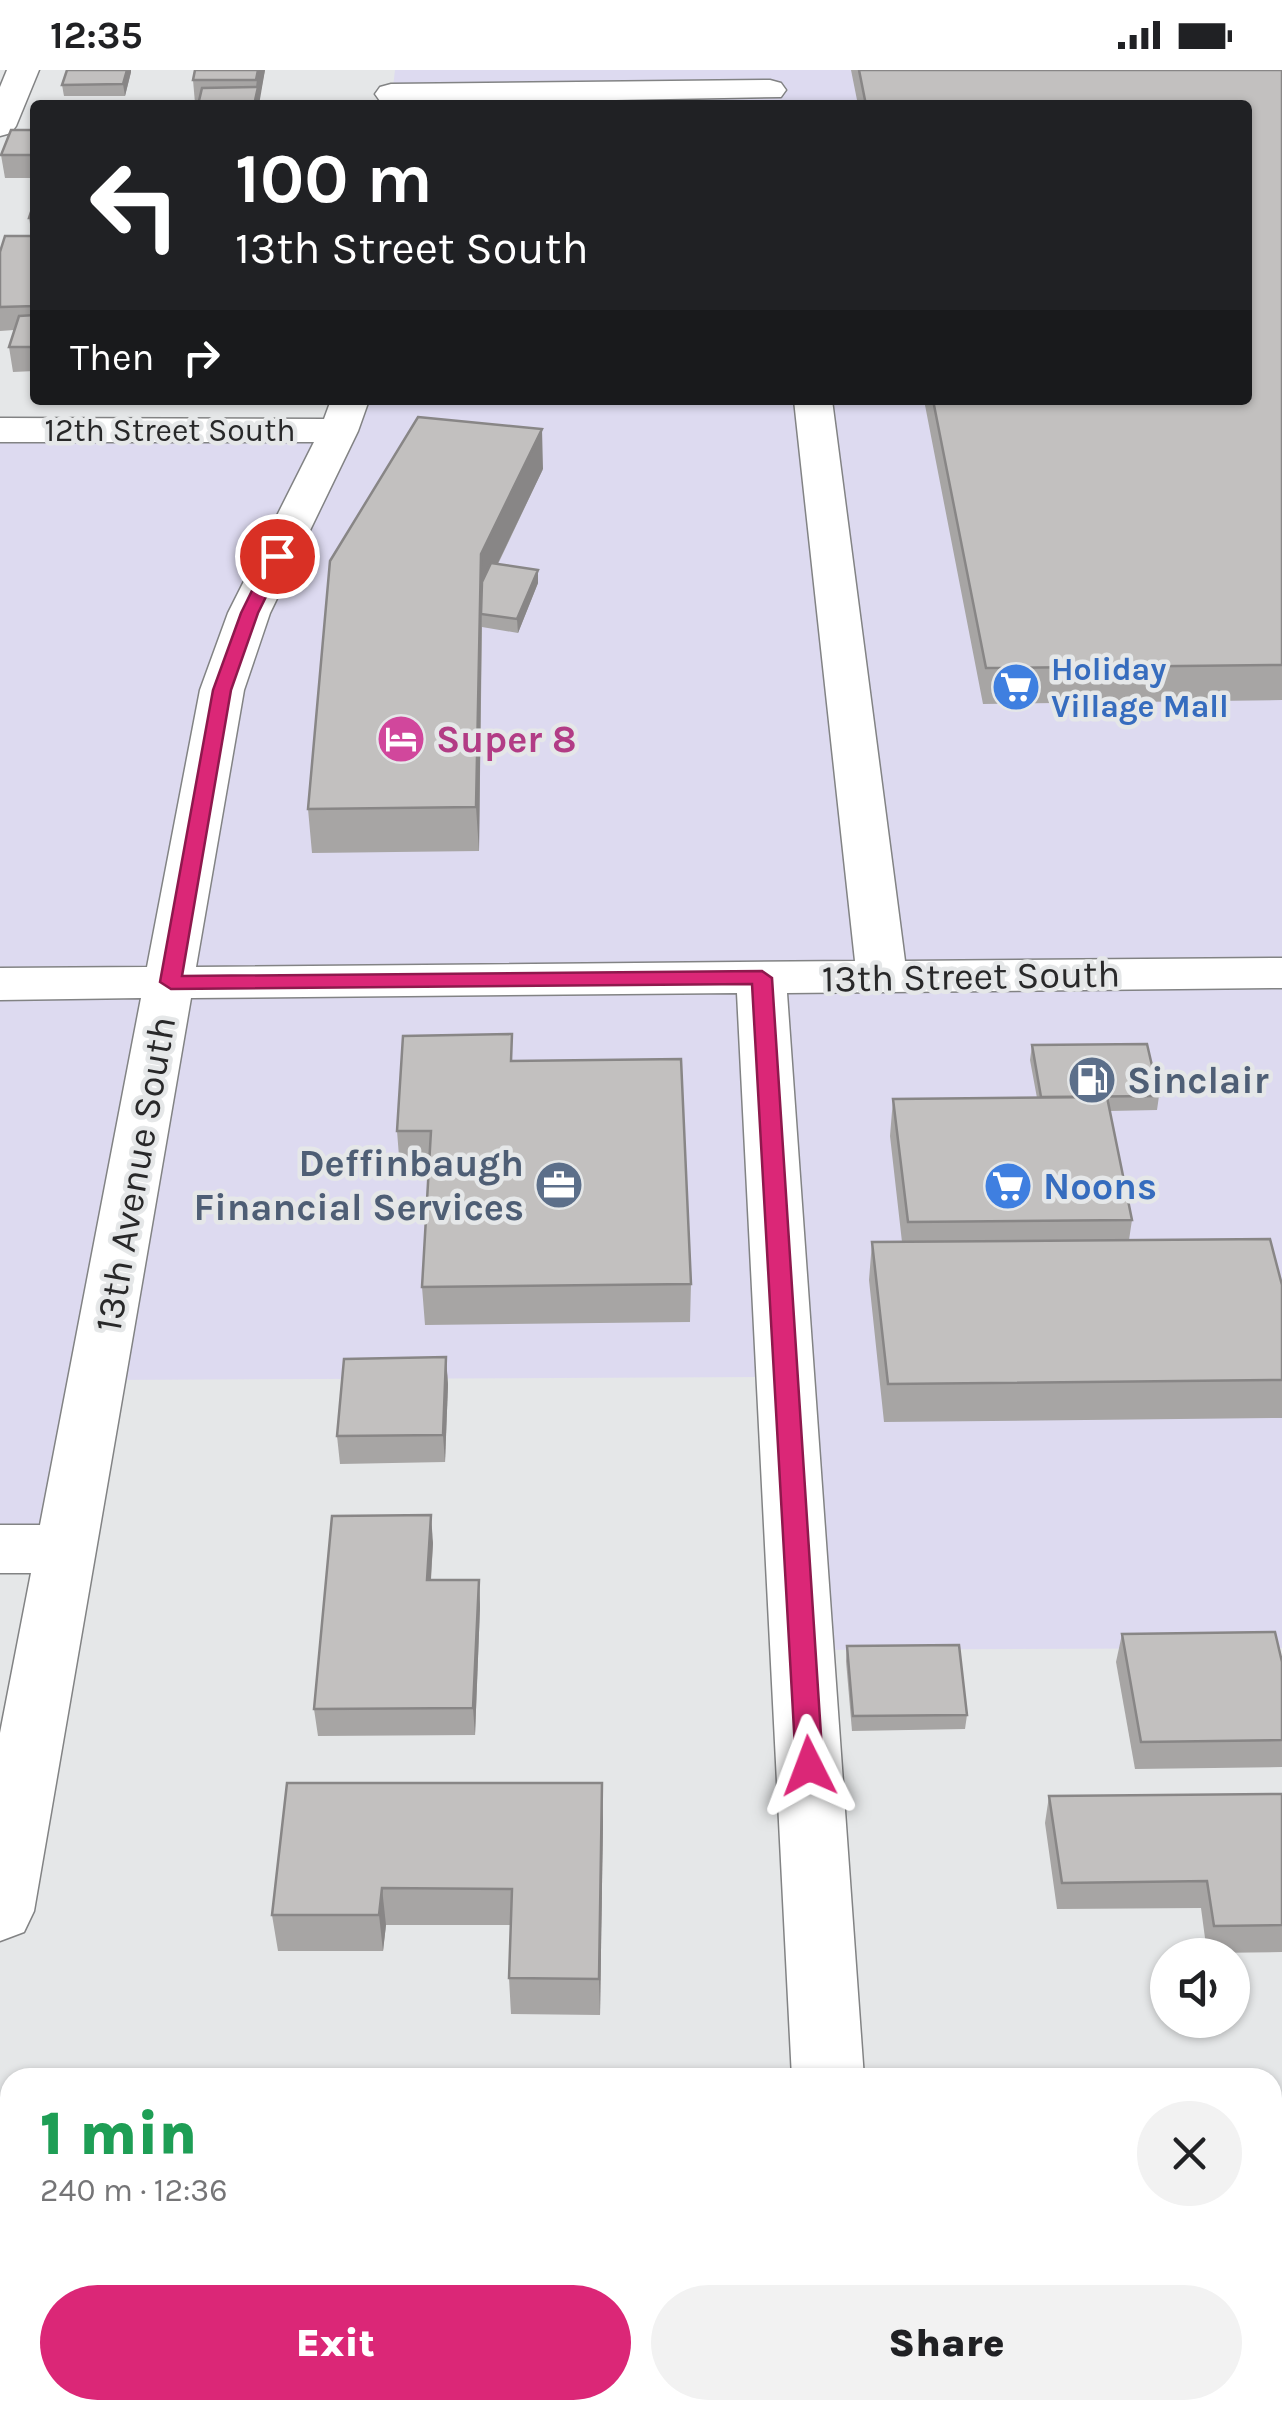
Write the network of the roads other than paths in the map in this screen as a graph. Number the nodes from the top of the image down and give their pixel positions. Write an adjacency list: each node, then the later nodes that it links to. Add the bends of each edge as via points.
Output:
1 (22, 70): 4 (street)
2 (769, 88): 3 (street)
3 (392, 90)
4 (0, 126)
5 (814, 405): 9 (street)
6 (345, 415): 7 (street, 12th Street South); 11 (street, 13th Avenue South, via 249,613 222,690)
7 (0, 430)
8 (1282, 973): 9 (street, 13th Street South)
9 (882, 977): 10 (street, 13th Street South)
10 (762, 978): 11 (street, 13th Street South); 16 (street)
11 (171, 982): 12 (street, 13th Street South); 14 (street, 13th Avenue South)
12 (0, 984)
13 (0, 1549): 14 (street)
14 (66, 1549): 15 (street, 13th Avenue South)
15 (0, 1911)
16 (827, 2068)

